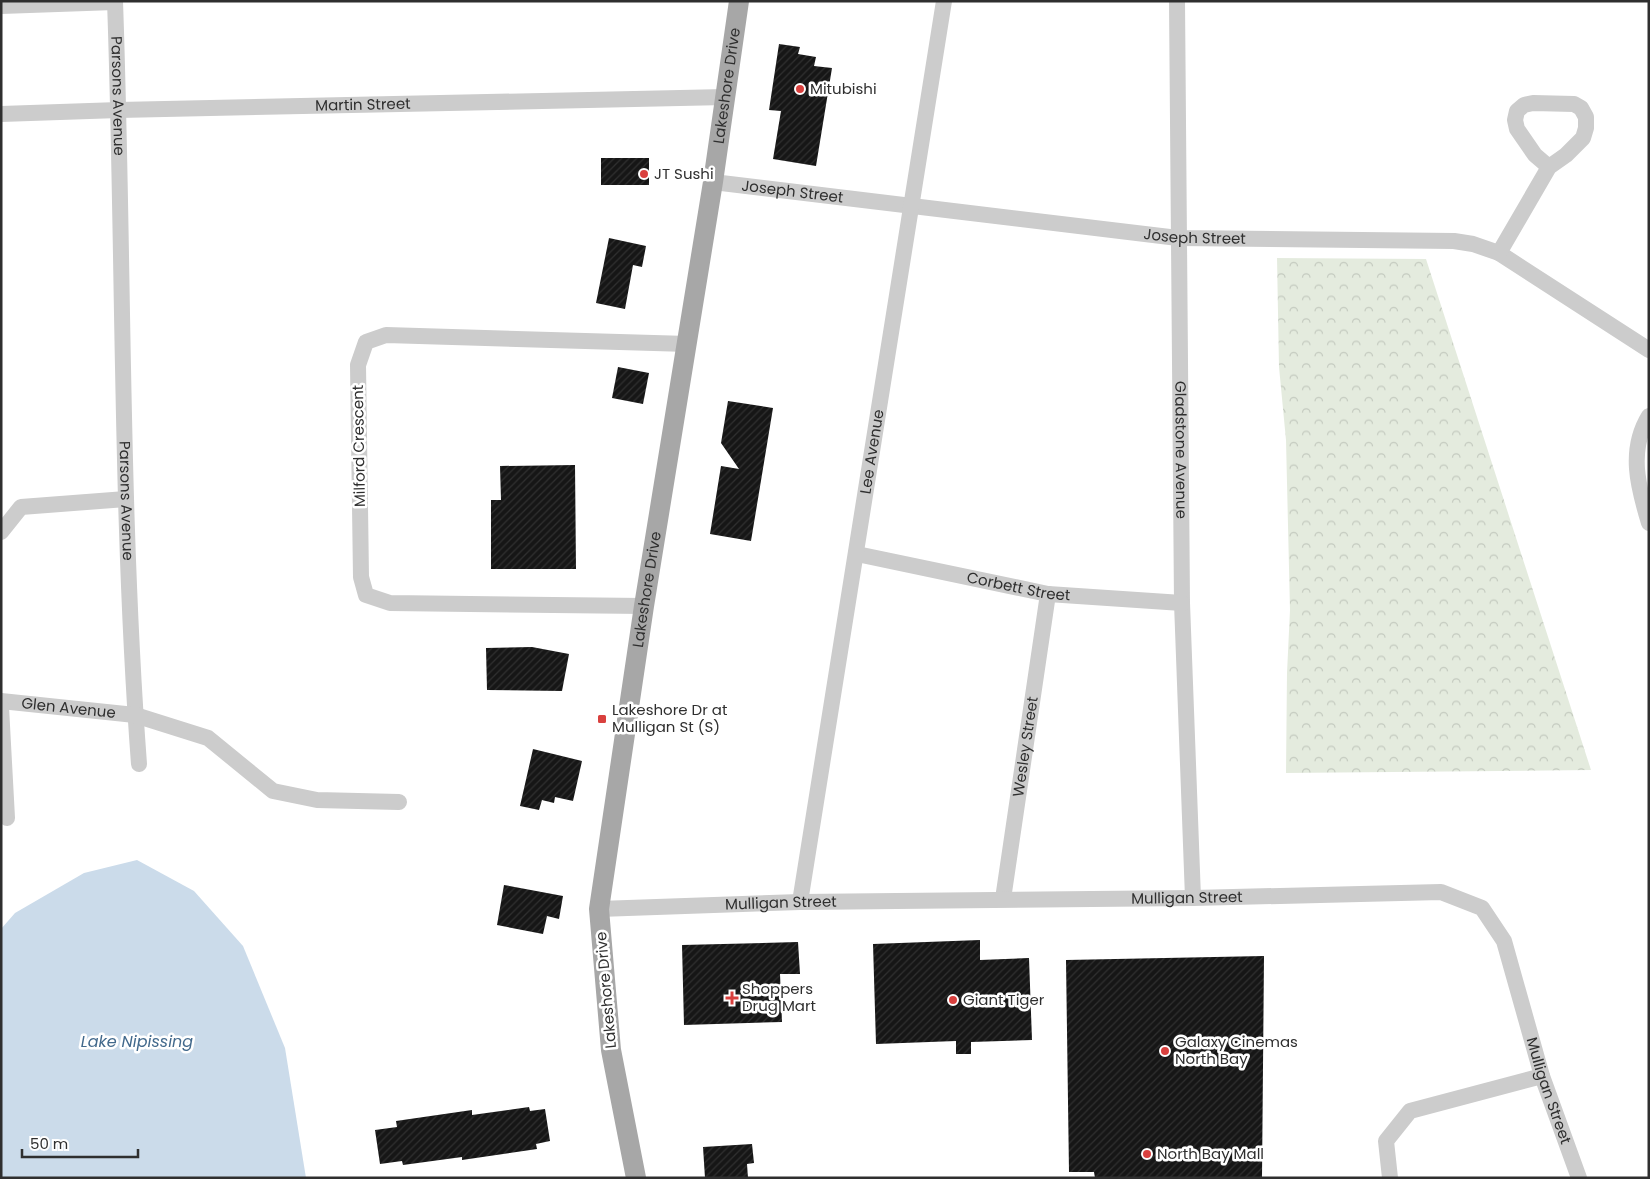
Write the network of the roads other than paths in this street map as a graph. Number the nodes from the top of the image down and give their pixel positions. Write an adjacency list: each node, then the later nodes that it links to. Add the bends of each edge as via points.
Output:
1 (739, 1): 6 (main road, Lakeshore Drive)
2 (944, 1): 11 (street, Lee Avenue)
3 (1177, 1): 12 (street, Gladstone Avenue)
4 (115, 2): 5 (street); 7 (street, Parsons Avenue)
5 (1, 6)
6 (726, 97): 7 (street, Martin Street); 10 (main road, Lakeshore Drive)
7 (119, 110): 8 (street, Martin Street); 17 (street, Parsons Avenue)
8 (1, 114)
9 (1549, 167): 9 (street, via 1566,155 1582,138 1586,128 1586,117 1574,104 1533,103 1517,111 1517,129 1535,155); 13 (street)
10 (713, 182): 11 (street, Joseph Street); 14 (main road, Lakeshore Drive)
11 (912, 205): 12 (street, Joseph Street); 20 (street, Lee Avenue)
12 (1178, 238): 13 (street, Joseph Street, via 1454,241); 22 (street, Gladstone Avenue)
13 (1499, 253): 15 (street, Joseph Street)
14 (688, 344): 23 (main road, Lakeshore Drive); 23 (street, Milford Crescent, via 386,334 366,342 358,365 361,577 366,595 390,603)
15 (1649, 350)
16 (1649, 416): 18 (street, via 1637,444 1638,487)
17 (126, 499): 19 (street, via 21,507); 26 (street, Parsons Avenue)
18 (1649, 523)
19 (1, 532)
20 (857, 554): 21 (street, Corbett Street); 32 (street, Lee Avenue)
21 (1048, 594): 22 (street, Corbett Street); 31 (street, Wesley Street)
22 (1182, 603): 30 (street, Gladstone Avenue)
23 (644, 606): 33 (main road, Lakeshore Drive)
24 (1, 700): 26 (street, Glen Avenue)
25 (1, 707): 29 (street)
26 (135, 715): 27 (street, Parsons Avenue); 28 (street, via 208,738 273,791 317,800)
27 (139, 764)
28 (399, 802)
29 (7, 818)
30 (1193, 898): 31 (street, Mulligan Street); 34 (street, Mulligan Street, via 1441,892 1482,908 1504,941)
31 (1003, 899): 32 (street, Mulligan Street)
32 (800, 902): 33 (street, Mulligan Street)
33 (599, 909): 35 (main road, Lakeshore Drive, via 611,1050)
34 (1542, 1076): 36 (street, via 1410,1112 1386,1141); 37 (street, Mulligan Street)
35 (636, 1178)
36 (1390, 1178)
37 (1579, 1178)

